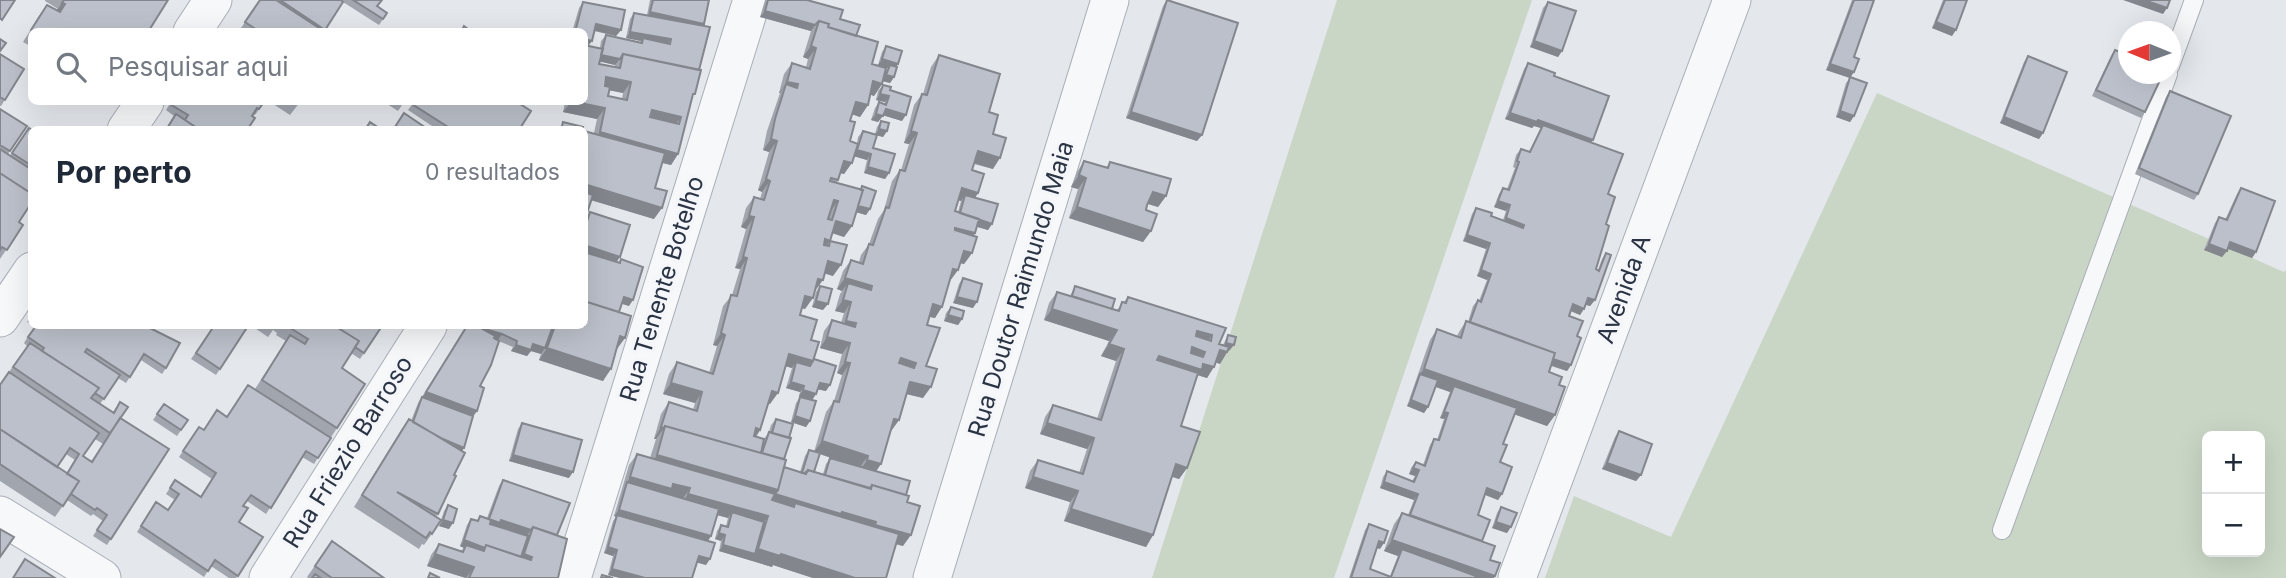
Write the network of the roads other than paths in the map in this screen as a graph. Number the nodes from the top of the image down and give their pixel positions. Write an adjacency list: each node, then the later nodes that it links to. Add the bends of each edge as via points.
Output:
1 (213, 0): 6 (street)
2 (751, 0): 18 (street, Rua Tenente Botelho)
3 (1110, 0): 19 (street, Rua Doutor Raimundo Maia)
4 (1732, 0): 20 (street, Avenida A)
5 (2194, 0): 7 (lane)
6 (195, 28)
7 (2181, 37)
8 (2164, 84): 15 (lane)
9 (143, 105): 10 (street)
10 (129, 126)
11 (28, 277): 12 (street)
12 (0, 318)
13 (426, 329): 17 (street, Rua Friezio Barroso)
14 (0, 515): 16 (street)
15 (2002, 530)
16 (102, 578)
17 (268, 578)
18 (572, 578)
19 (932, 578)
20 (1517, 578)

